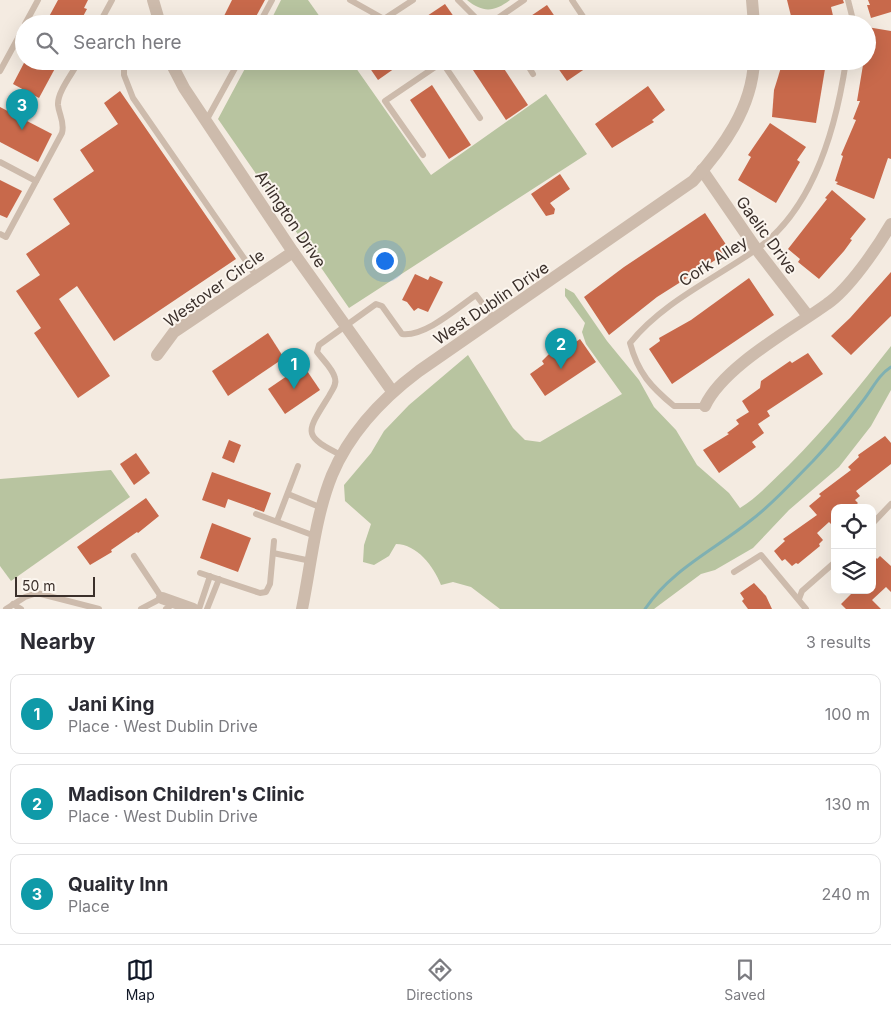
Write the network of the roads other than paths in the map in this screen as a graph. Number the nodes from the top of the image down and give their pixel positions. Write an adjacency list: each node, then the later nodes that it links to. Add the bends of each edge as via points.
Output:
1 (38, 0): 12 (lane)
2 (112, 0): 13 (lane)
3 (152, 0): 14 (street)
4 (272, 0): 15 (lane)
5 (350, 0): 16 (lane)
6 (413, 0): 17 (lane)
7 (458, 0): 18 (lane)
8 (524, 0): 19 (lane)
9 (572, 0): 20 (lane)
10 (752, 0): 21 (street)
11 (848, 0): 22 (lane)
12 (30, 15)
13 (104, 15)
14 (157, 15)
15 (264, 15)
16 (377, 15)
17 (390, 15)
18 (470, 15)
19 (506, 15)
20 (582, 15)
21 (753, 15)
22 (852, 15)
23 (15, 40): 24 (lane)
24 (3, 58): 34 (lane)
25 (74, 70): 41 (lane, via 58,99 62,133)
26 (124, 70): 46 (lane, via 133,98)
27 (175, 70): 37 (street, Arlington Drive)
28 (234, 70): 37 (lane)
29 (431, 70): 38 (lane, via 386,101)
30 (448, 70): 36 (lane)
31 (531, 70): 35 (lane)
32 (754, 70): 40 (street, West Dublin Drive, via 740,113 720,150)
33 (844, 70): 44 (lane, Cork Alley, via 830,140 809,187 780,229)
34 (0, 71)
35 (533, 74)
36 (480, 118)
37 (206, 121): 45 (street, Arlington Drive)
38 (423, 155)
39 (0, 162): 41 (lane)
40 (702, 170): 44 (street, Gaelic Drive); 48 (street, West Dublin Drive, via 666,201)
41 (36, 181): 43 (lane, via 6,237)
42 (891, 224): 47 (street, via 863,266 829,304)
43 (0, 234)
44 (757, 250): 47 (street, Gaelic Drive); 52 (lane, Cork Alley, via 645,324 630,343 635,363 674,406)
45 (293, 252): 46 (street, Westover Circle); 49 (street, Arlington Drive)
46 (256, 277): 50 (street, Westover Circle, via 174,332)
47 (808, 316): 52 (street, via 729,374 712,391)
48 (495, 320): 49 (lane, via 476,295 413,336 402,334 382,306 376,304); 51 (street, West Dublin Drive)
49 (345, 326): 51 (street, Arlington Drive); 53 (lane, via 319,345 317,352 335,376 336,384 310,426 311,435 318,444)
50 (157, 355)
51 (392, 391): 53 (street, West Dublin Drive, via 368,417)
52 (705, 406)
53 (342, 456): 57 (street, West Dublin Drive, via 332,474)
54 (298, 466): 55 (lane)
55 (288, 494): 57 (lane); 60 (lane)
56 (891, 504): 59 (lane)
57 (322, 508): 61 (street, West Dublin Drive)
58 (256, 514): 60 (lane)
59 (876, 520)
60 (278, 522): 61 (lane)
61 (316, 536): 65 (street, West Dublin Drive)
62 (274, 541): 63 (lane)
63 (273, 553): 65 (lane); 70 (lane, via 270,584 266,592 260,593)
64 (134, 556): 72 (lane)
65 (312, 561): 81 (street, West Dublin Drive)
66 (831, 566): 71 (lane, via 802,591)
67 (734, 572): 71 (lane, via 761,555 781,582)
68 (200, 573): 69 (lane)
69 (210, 576): 70 (lane); 79 (lane)
70 (219, 579): 80 (lane)
71 (799, 599): 82 (lane)
72 (167, 603): 77 (lane); 78 (street)
73 (13, 604): 74 (lane); 75 (lane); 76 (lane, via 37,593)
74 (6, 609)
75 (21, 609)
76 (99, 609)
77 (141, 609)
78 (193, 609)
79 (199, 609)
80 (207, 609)
81 (302, 609)
82 (806, 609)

